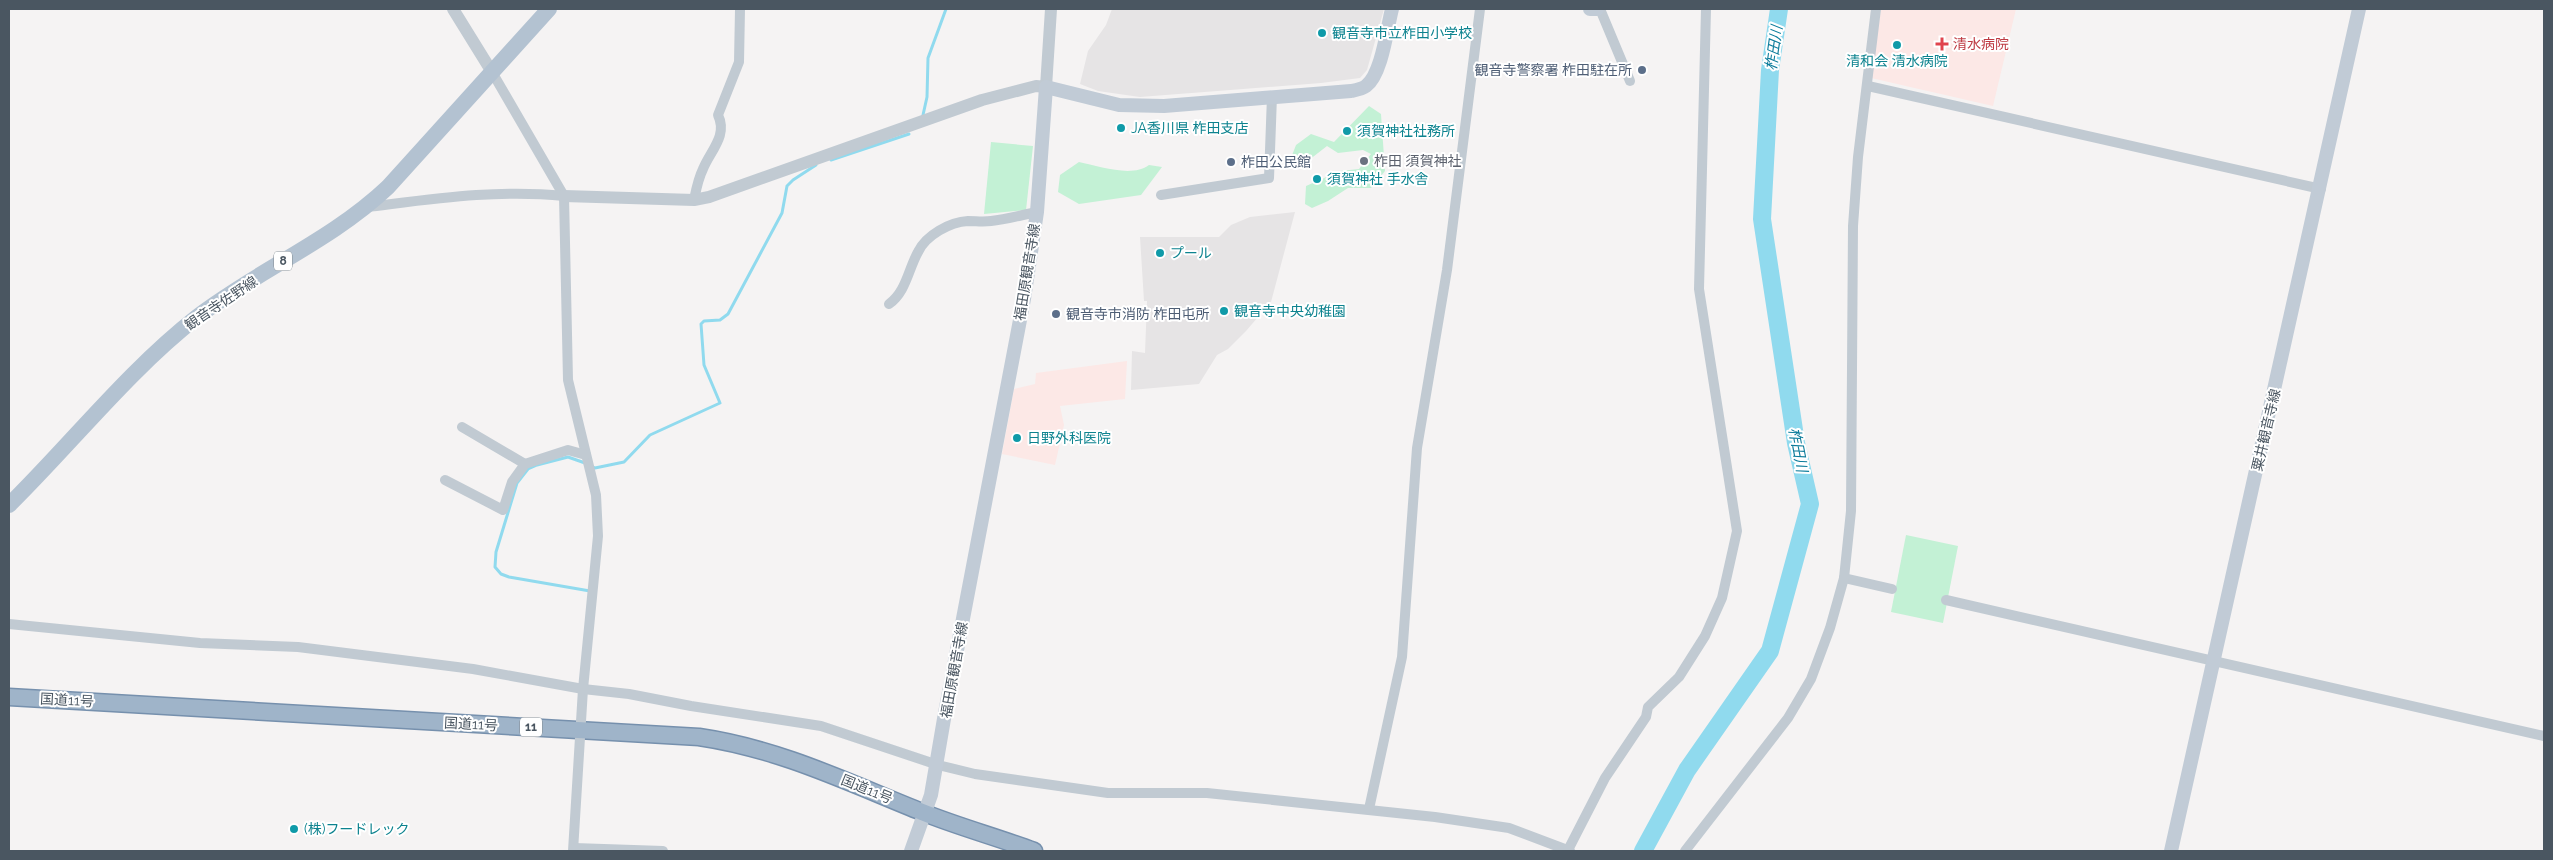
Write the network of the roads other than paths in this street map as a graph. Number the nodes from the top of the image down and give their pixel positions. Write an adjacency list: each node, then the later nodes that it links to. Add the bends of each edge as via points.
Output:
1 (453, 9): 12 (street)
2 (550, 9): 12 (main road, 観音寺佐野線 / 8)
3 (740, 9): 20 (street, via 739,62 718,115 722,123 721,136 702,169)
4 (1051, 9): 15 (street)
5 (1392, 9): 16 (main road, via 1380,60 1367,85 1351,91)
6 (1480, 9): 39 (street, via 1447,270 1417,448 1402,657)
7 (1590, 9): 8 (main road)
8 (1598, 9): 13 (street)
9 (1706, 9): 45 (street, via 1699,289 1736,513 1736,540 1722,598 1705,636 1679,677 1648,707 1646,717 1605,778)
10 (1876, 9): 14 (street)
11 (2359, 9): 17 (main road, 粟井観音寺線)
12 (492, 72): 19 (street); 21 (main road, 観音寺佐野線 / 8)
13 (1630, 81)
14 (1868, 86): 17 (street); 29 (street, via 1853,226 1851,511)
15 (1046, 87): 16 (main road, via 1119,105 1172,105); 20 (street, via 1036,86 982,100); 22 (main road, 福田原観音寺線)
16 (1272, 96): 18 (street, via 1269,178)
17 (2321, 189): 33 (main road, 粟井観音寺線)
18 (1161, 195)
19 (564, 196): 20 (street); 21 (street, via 526,192 485,193); 25 (street, via 568,380)
20 (694, 200)
21 (367, 207): 28 (main road, 観音寺佐野線 / 8, via 345,224 219,301 179,331)
22 (1037, 212): 23 (street, via 981,222 967,221 949,226 926,239 900,294); 38 (main road, 福田原観音寺線, via 1024,299 945,713)
23 (889, 304)
24 (462, 427): 26 (street)
25 (586, 455): 26 (street, via 568,450); 34 (street, via 596,494 598,536)
26 (525, 464): 27 (street, via 512,482 503,510)
27 (445, 480)
28 (9, 505)
29 (1844, 578): 30 (street); 46 (street, via 1811,678 1788,718)
30 (1892, 589)
31 (1946, 600): 33 (street)
32 (9, 624): 34 (street, via 200,643 298,647 473,669)
33 (2214, 662): 37 (street); 47 (main road, 粟井観音寺線)
34 (583, 689): 36 (street); 38 (street, via 820,726)
35 (9, 697): 36 (highway, 国道11号 / 11)
36 (580, 730): 40 (highway, 国道11号 / 11, via 698,737 763,749); 41 (street)
37 (2544, 736)
38 (938, 765): 39 (street, via 974,774 1108,793 1208,793); 40 (main road, 福田原観音寺線)
39 (1369, 808): 45 (street, via 1509,828)
40 (925, 813): 43 (main road, 福田原観音寺線); 44 (highway, 国道11号 / 11)
41 (573, 850): 42 (street)
42 (664, 851)
43 (911, 851)
44 (1034, 851)
45 (1569, 851)
46 (1686, 851)
47 (2171, 851)

